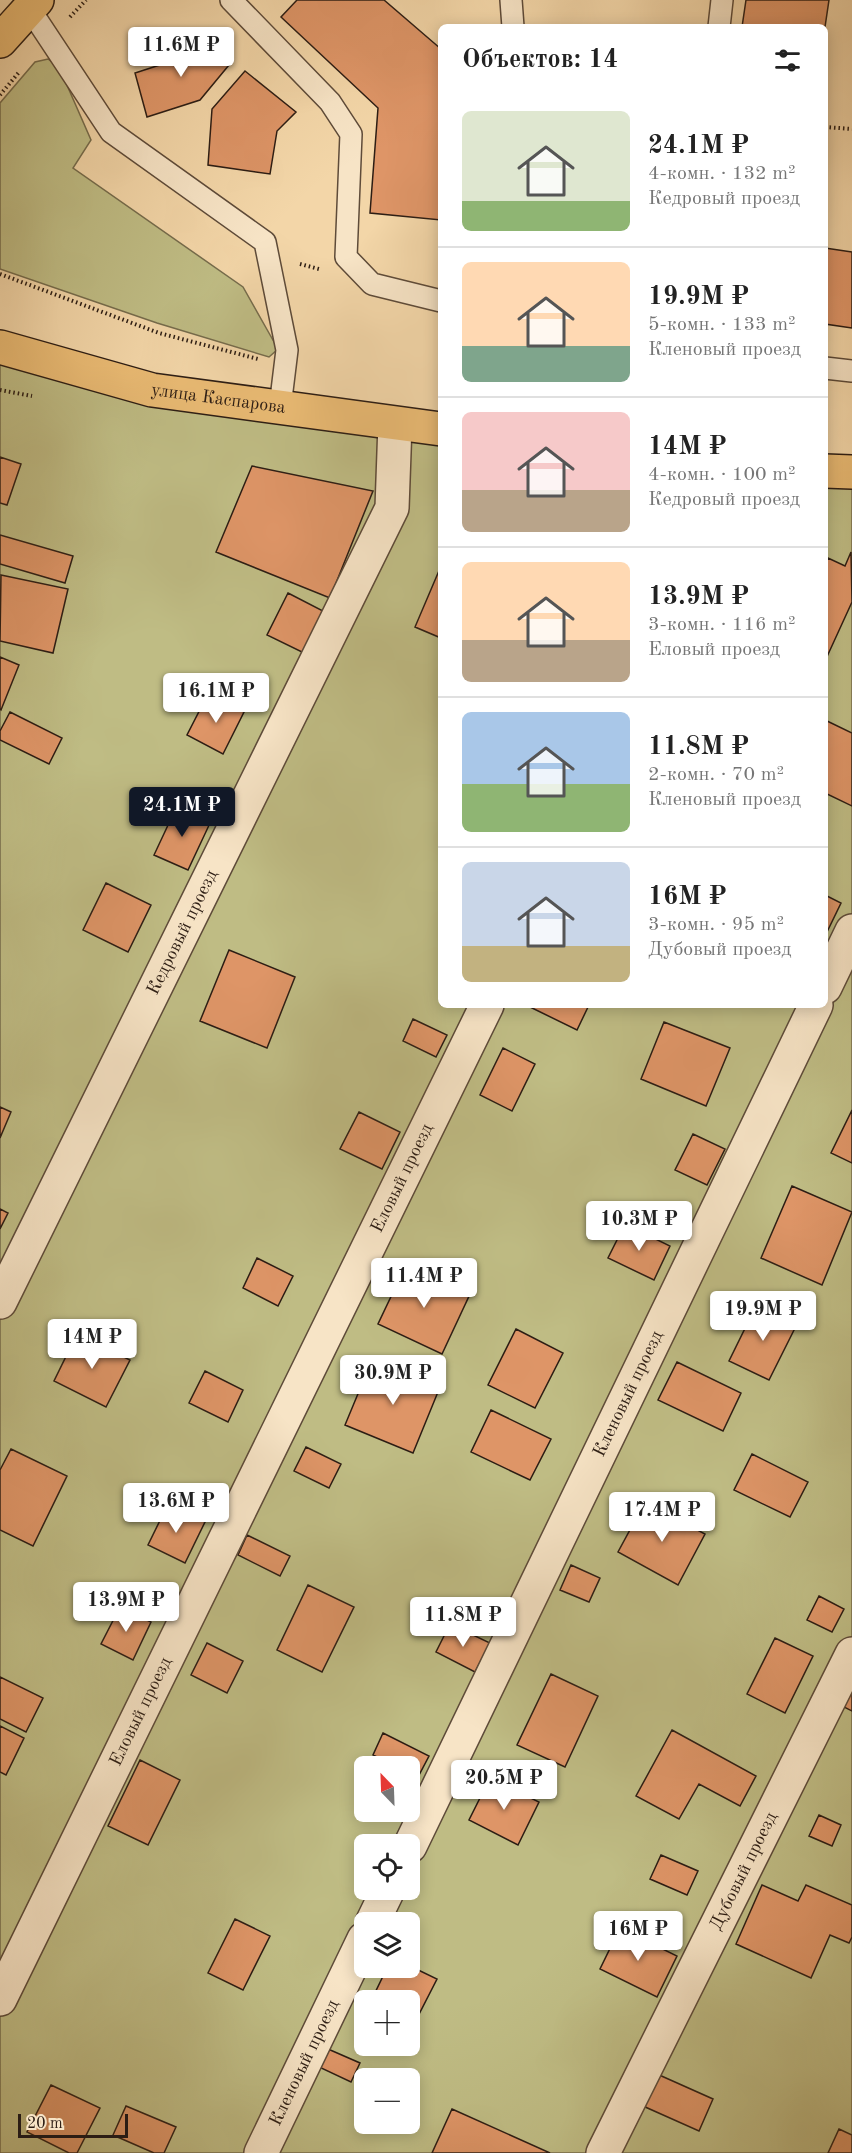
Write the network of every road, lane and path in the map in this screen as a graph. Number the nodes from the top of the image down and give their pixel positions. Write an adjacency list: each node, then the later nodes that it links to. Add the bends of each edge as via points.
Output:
1 (231, 0): 11 (lane, via 330,102 351,134 346,257 372,284)
2 (511, 0): 5 (lane)
3 (722, 0): 6 (lane)
4 (33, 4): 7 (main road); 13 (lane, via 111,132 265,242 287,350)
5 (513, 24)
6 (719, 24)
7 (0, 41)
8 (828, 127): 9 (path)
9 (852, 129)
10 (0, 274): 13 (path, via 159,333)
11 (438, 300)
12 (0, 347): 16 (main road, улица Каспарова, via 152,390)
13 (285, 366): 16 (lane)
14 (828, 368): 15 (lane)
15 (852, 371)
16 (280, 407): 17 (main road, улица Каспарова)
17 (395, 424): 18 (main road, улица Каспарова); 25 (street, Кедровый проезд, via 392,508)
18 (438, 429)
19 (828, 471): 20 (main road)
20 (852, 472)
21 (852, 931): 22 (street)
22 (828, 981)
23 (486, 1008): 29 (street, Еловый проезд)
24 (815, 1008): 27 (street, Кленовый проезд)
25 (0, 1302)
26 (852, 1654): 31 (street, Дубовый проезд)
27 (416, 1834)
28 (354, 1960): 30 (street, Кленовый проезд)
29 (0, 1999)
30 (261, 2153)
31 (603, 2153)

